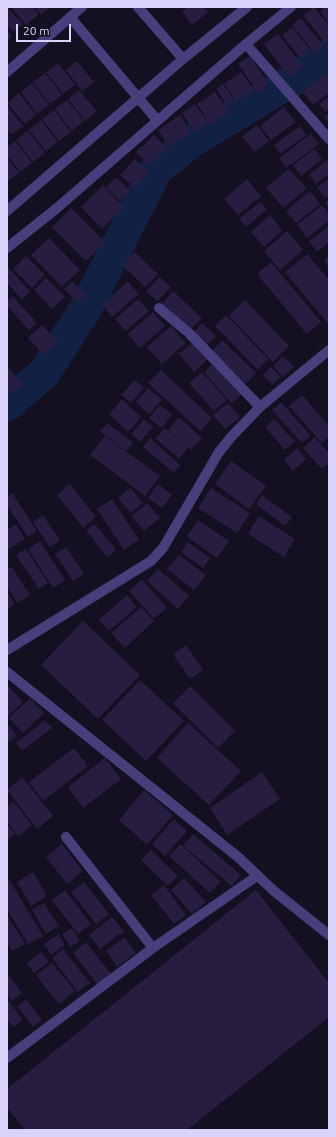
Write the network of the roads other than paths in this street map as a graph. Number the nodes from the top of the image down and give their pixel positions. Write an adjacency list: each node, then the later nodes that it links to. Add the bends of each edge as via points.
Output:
1 (82, 7): 5 (street)
2 (138, 7): 7 (street)
3 (246, 7): 7 (street)
4 (291, 7): 6 (street)
5 (70, 17): 8 (street); 9 (street)
6 (246, 44): 10 (street); 11 (street)
7 (183, 59): 9 (street)
8 (7, 72)
9 (139, 98): 10 (street); 12 (street)
10 (156, 120): 13 (street, via 57,208)
11 (329, 139)
12 (7, 211)
13 (7, 248)
14 (159, 308): 16 (street, via 190,334)
15 (329, 350): 16 (street)
16 (260, 407): 17 (street, via 219,452 178,524 152,561)
17 (7, 650)
18 (7, 672): 20 (street, via 238,857)
19 (66, 837): 22 (street)
20 (257, 876): 21 (street); 22 (street)
21 (329, 935)
22 (153, 948): 23 (street)
23 (7, 1058)

